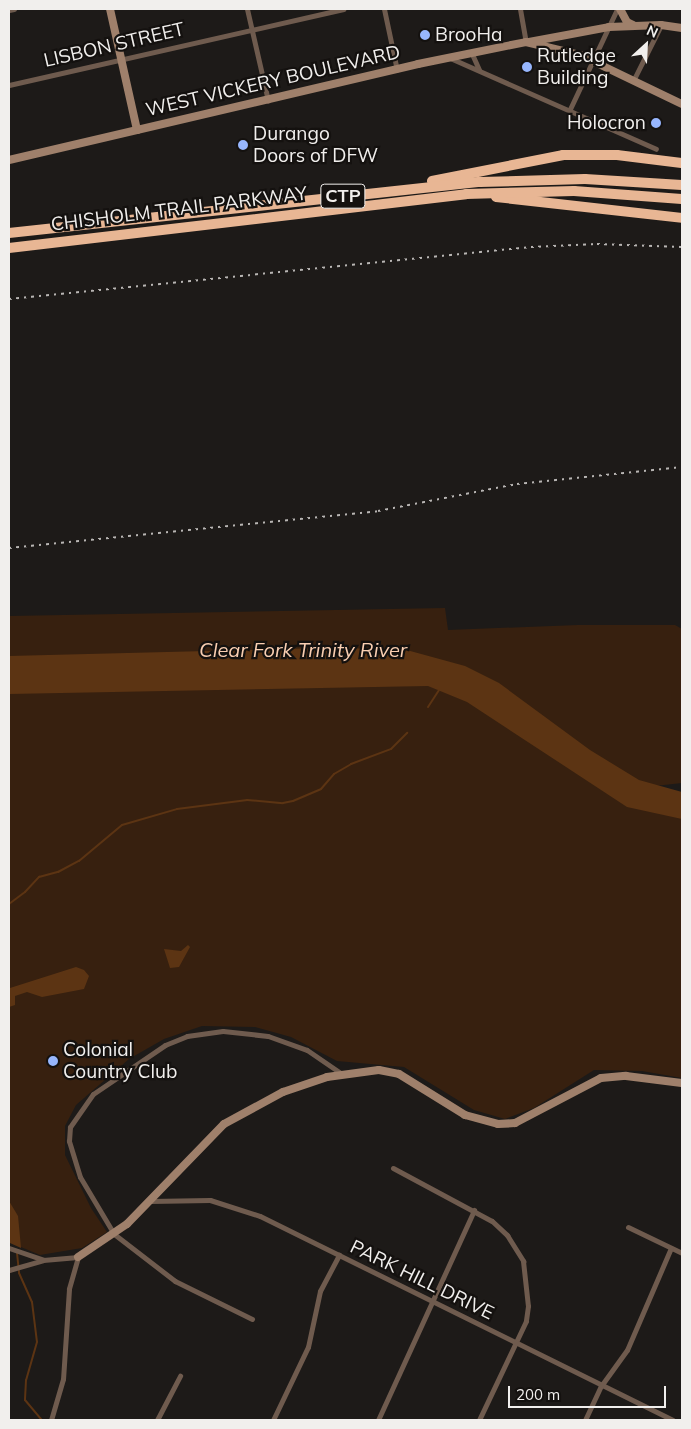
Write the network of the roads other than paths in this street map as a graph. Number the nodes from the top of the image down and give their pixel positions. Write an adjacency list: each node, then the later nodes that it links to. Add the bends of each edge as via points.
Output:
1 (14, 9): 8 (street)
2 (110, 9): 17 (main road)
3 (247, 9): 12 (street)
4 (343, 9): 12 (street, LISBON STREET)
5 (384, 9): 19 (street)
6 (520, 9): 14 (street)
7 (619, 9): 9 (main road, via 627,22); 11 (street)
8 (9, 10)
9 (633, 25): 10 (main road); 11 (main road)
10 (661, 25): 13 (main road); 21 (street)
11 (609, 27): 14 (main road); 18 (street)
12 (251, 28): 17 (street, LISBON STREET); 23 (street)
13 (682, 28)
14 (526, 42): 15 (main road, WEST VICKERY BOULEVARD); 18 (main road, WEST VICKERY BOULEVARD, via 568,50)
15 (472, 54): 16 (main road, WEST VICKERY BOULEVARD); 20 (street)
16 (450, 58): 19 (main road, WEST VICKERY BOULEVARD); 20 (street)
17 (121, 59): 22 (street, LISBON STREET); 26 (main road)
18 (593, 61): 21 (main road, WEST VICKERY BOULEVARD); 25 (street)
19 (397, 70): 23 (main road, WEST VICKERY BOULEVARD)
20 (480, 70): 25 (street)
21 (633, 81): 24 (main road, WEST VICKERY BOULEVARD)
22 (9, 85)
23 (268, 100): 26 (main road, WEST VICKERY BOULEVARD)
24 (682, 104)
25 (570, 109): 27 (street)
26 (137, 130): 28 (main road, WEST VICKERY BOULEVARD)
27 (656, 149)
28 (9, 160)
29 (682, 163): 31 (highway, via 617,155 563,156 523,161)
30 (682, 185): 31 (highway, CHISHOLM TRAIL PARKWAY / CTP, via 565,179)
31 (405, 189): 35 (highway, CHISHOLM TRAIL PARKWAY / CTP)
32 (466, 194): 33 (highway, CHISHOLM TRAIL PARKWAY / CTP, via 574,191); 34 (highway); 36 (highway, CHISHOLM TRAIL PARKWAY / CTP)
33 (682, 199)
34 (682, 218)
35 (9, 233)
36 (9, 248)
37 (342, 1074): 38 (main road, via 379,1070 398,1074 465,1115 498,1124 515,1123 602,1078 626,1076); 40 (main road, via 283,1092 242,1112 210,1137); 43 (street, via 307,1050 268,1036 240,1031 187,1036 130,1067 93,1094 73,1120 69,1132 71,1152 80,1177)
38 (682, 1083)
39 (393, 1168): 41 (street)
40 (150, 1201): 43 (main road); 47 (street, PARK HILL DRIVE, via 196,1200 229,1204)
41 (474, 1210): 51 (street); 53 (street, via 501,1228 523,1262 528,1306 526,1321)
42 (628, 1227): 44 (street)
43 (114, 1234): 48 (main road); 52 (street, via 175,1281)
44 (671, 1248): 46 (street); 55 (street, via 627,1350)
45 (11, 1249): 49 (street)
46 (682, 1254)
47 (339, 1255): 51 (street, PARK HILL DRIVE); 58 (street, via 320,1291 308,1347)
48 (78, 1257): 49 (street); 56 (street, via 69,1289 63,1379)
49 (43, 1260): 50 (street)
50 (9, 1270)
51 (432, 1302): 53 (street, PARK HILL DRIVE); 59 (street)
52 (252, 1318)
53 (516, 1344): 55 (street, PARK HILL DRIVE); 60 (street)
54 (180, 1376): 57 (street)
55 (602, 1386): 61 (street); 62 (street, PARK HILL DRIVE)
56 (51, 1420)
57 (157, 1420)
58 (273, 1420)
59 (378, 1420)
60 (479, 1420)
61 (585, 1420)
62 (672, 1420)

